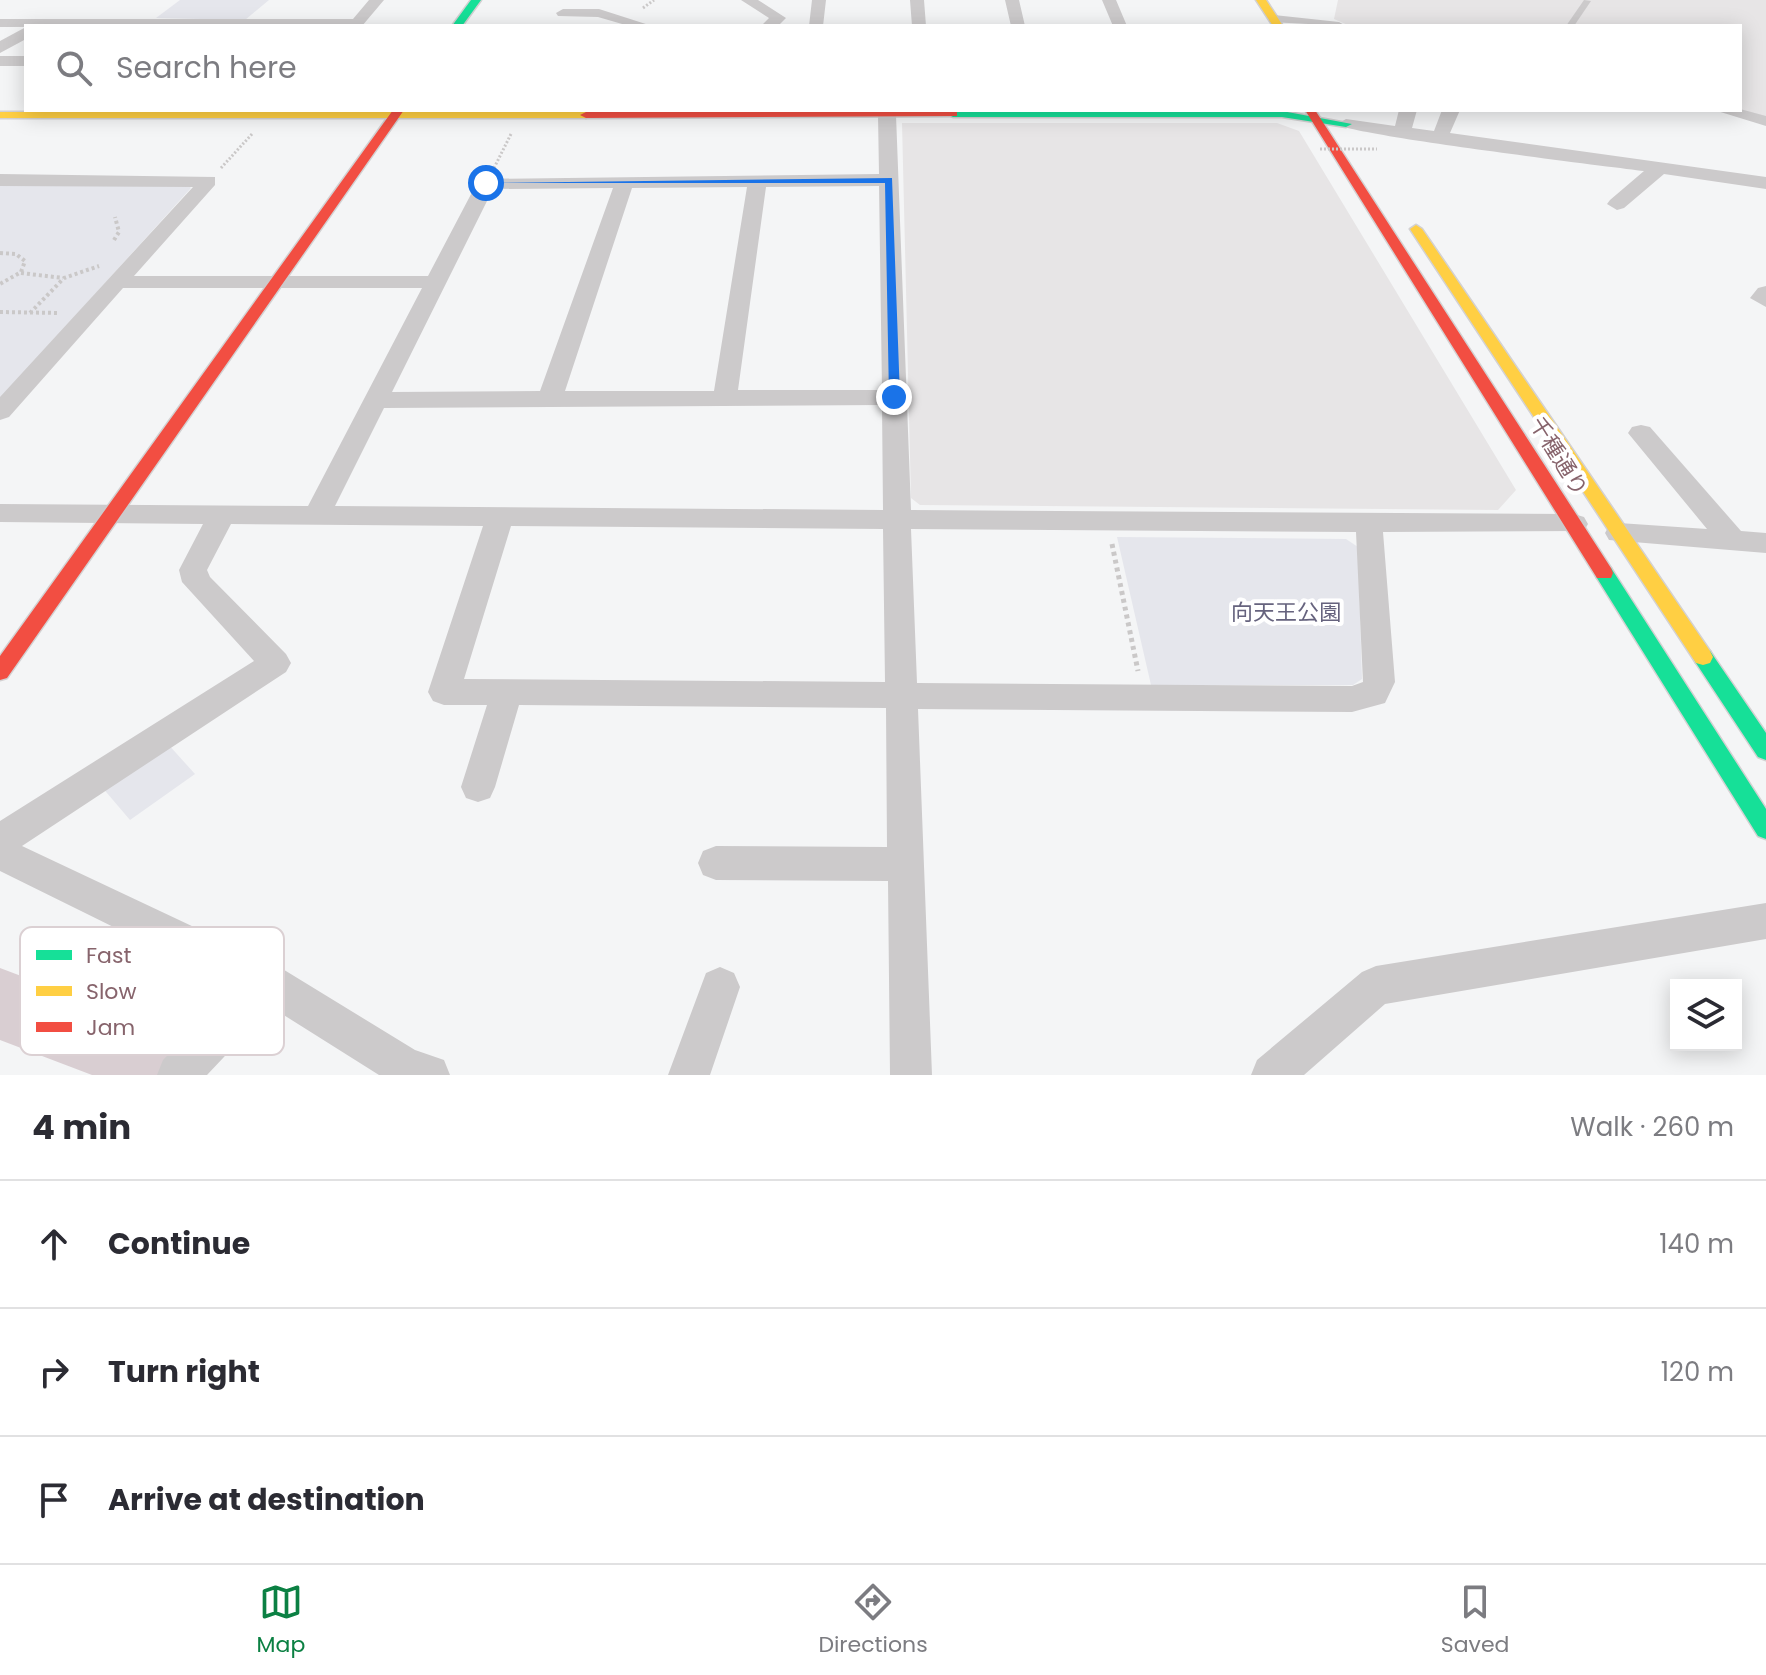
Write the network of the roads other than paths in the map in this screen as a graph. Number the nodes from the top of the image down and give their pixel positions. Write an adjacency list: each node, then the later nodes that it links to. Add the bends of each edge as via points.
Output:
1 (377, 0): 20 (street)
2 (476, 0): 21 (street)
3 (748, 0): 23 (street, via 779,18)
4 (819, 0): 24 (street)
5 (917, 0): 25 (street)
6 (1012, 0): 26 (street)
7 (1109, 0): 27 (street)
8 (1241, 0): 28 (street)
9 (1261, 0): 28 (street)
10 (1587, 1): 29 (lane)
11 (64, 7): 19 (street)
12 (163, 8): 17 (street)
13 (268, 8): 18 (street)
14 (563, 13): 22 (street, via 599,13)
15 (1331, 20): 28 (street)
16 (0, 23): 19 (street)
17 (142, 23): 18 (street); 19 (street)
18 (252, 23): 20 (street)
19 (38, 24)
20 (355, 24)
21 (458, 24)
22 (638, 24)
23 (771, 24)
24 (816, 24)
25 (919, 24)
26 (1018, 24)
27 (1119, 24)
28 (1270, 24)
29 (1571, 24)
30 (24, 33): 31 (street)
31 (0, 48)
32 (0, 61): 33 (street)
33 (24, 61)
34 (90, 112): 39 (street); 41 (street)
35 (739, 112): 39 (street); 42 (street)
36 (1408, 112): 45 (street)
37 (1450, 112): 46 (street)
38 (1731, 112): 44 (street)
39 (397, 113): 57 (street)
40 (1313, 114): 42 (street); 43 (street); 74 (street, 千種通り)
41 (0, 115)
42 (887, 115): 50 (street)
43 (1342, 117): 45 (street); 47 (street)
44 (1766, 121)
45 (1402, 134): 46 (street)
46 (1439, 139): 48 (street)
47 (1371, 150)
48 (1661, 167): 53 (street); 54 (street)
49 (0, 180): 56 (street, via 208,181)
50 (889, 180): 51 (street); 61 (street)
51 (757, 181): 52 (street); 62 (street)
52 (624, 182): 58 (street, via 486,183); 63 (street)
53 (1766, 183)
54 (1617, 204)
55 (1408, 217): 75 (street, 千種通り)
56 (112, 272): 57 (street); 65 (street)
57 (277, 282): 58 (street); 68 (street)
58 (437, 282): 64 (street)
59 (1766, 293): 60 (street, via 1761,298)
60 (1766, 300)
61 (894, 397): 62 (street); 72 (street)
62 (725, 398): 63 (street)
63 (550, 399): 64 (street)
64 (376, 400): 70 (street)
65 (0, 412)
66 (1641, 433): 76 (street)
67 (0, 513): 68 (street)
68 (113, 514): 69 (street); 78 (street)
69 (222, 515): 70 (street); 84 (street, via 193,570 197,582 275,663)
70 (317, 515): 71 (street)
71 (500, 517): 72 (street); 79 (street, via 444,692)
72 (897, 520): 73 (street); 80 (street)
73 (1369, 524): 74 (street); 80 (street, via 1379,682 1374,694 1352,699)
74 (1574, 524): 83 (street, 千種通り)
75 (1619, 533): 76 (street); 81 (street, 千種通り)
76 (1734, 542): 77 (street)
77 (1766, 543)
78 (0, 672)
79 (507, 692): 80 (street); 82 (street)
80 (902, 694): 87 (street)
81 (1766, 751)
82 (478, 787)
83 (1766, 829)
84 (0, 840)
85 (0, 853): 89 (street)
86 (716, 863): 87 (street)
87 (907, 864): 96 (street)
88 (1766, 921): 97 (street, via 1376,986)
89 (153, 927)
90 (720, 987): 95 (street)
91 (284, 993): 94 (street, via 406,1068)
92 (197, 1055): 93 (street)
93 (178, 1075)
94 (429, 1075)
95 (689, 1075)
96 (911, 1075)
97 (1272, 1075)

